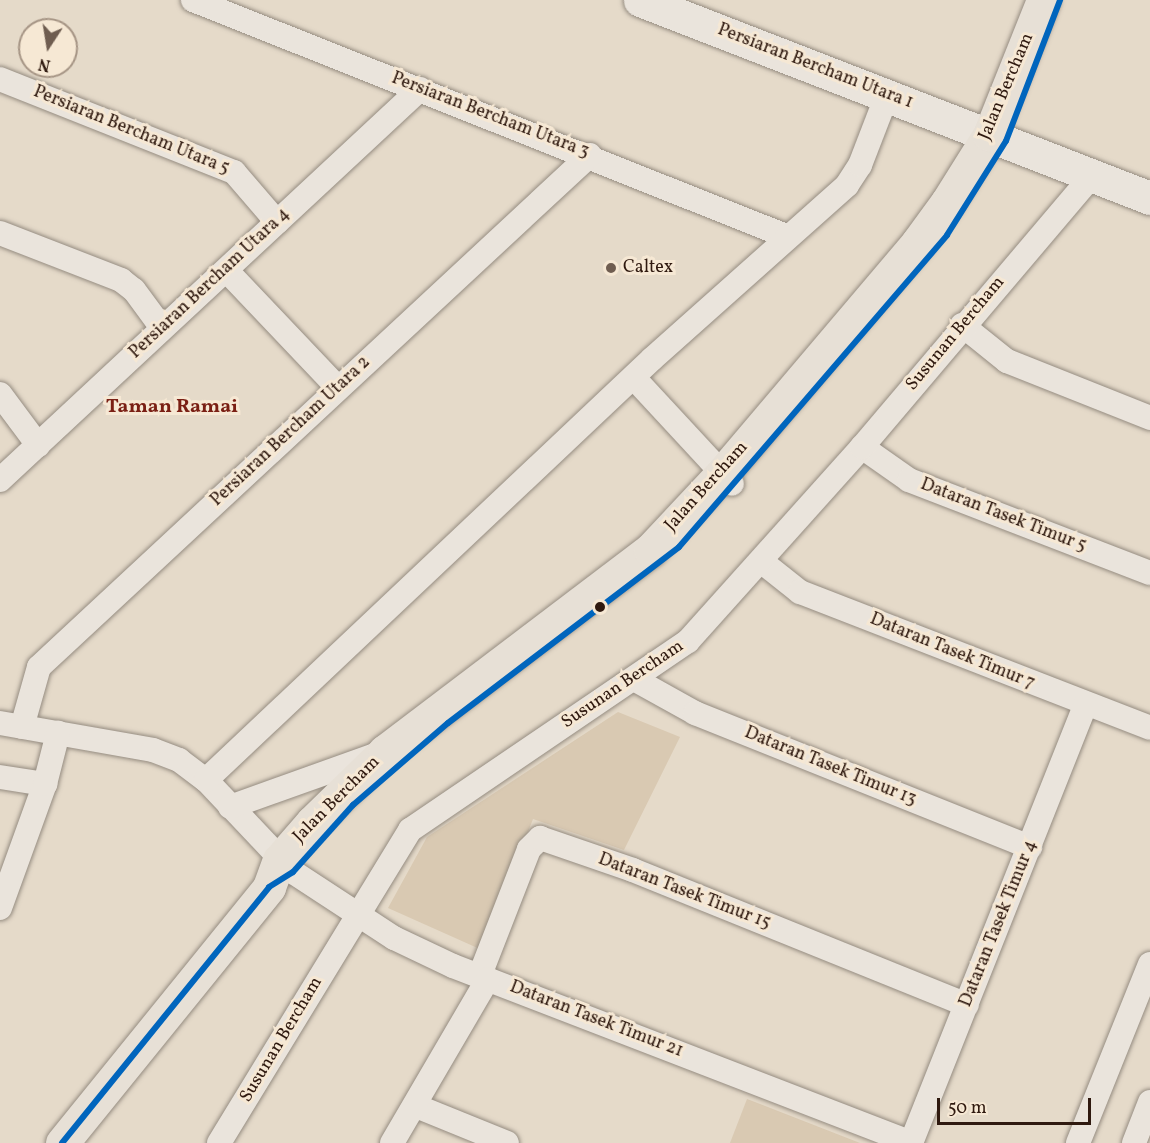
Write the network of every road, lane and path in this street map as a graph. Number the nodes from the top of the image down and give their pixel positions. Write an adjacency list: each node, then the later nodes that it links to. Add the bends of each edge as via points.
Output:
1 (193, 0): 6 (street, Persiaran Bercham Utara 3)
2 (640, 0): 7 (street, Persiaran Bercham Utara 1)
3 (1043, 0): 8 (main road, Jalan Bercham)
4 (1060, 0): 8 (main road, Jalan Bercham)
5 (0, 79): 12 (street, Persiaran Bercham Utara 5, via 234,171)
6 (420, 89): 9 (street, Persiaran Bercham Utara 3); 12 (street, Persiaran Bercham Utara 4)
7 (887, 95): 8 (street, Persiaran Bercham Utara 1); 14 (street, via 860,165 847,185)
8 (998, 138): 10 (street, Persiaran Bercham Utara 1); 24 (main road, Jalan Bercham)
9 (590, 156): 14 (street, Persiaran Bercham Utara 3); 19 (street, Persiaran Bercham Utara 2)
10 (1093, 175): 11 (street, Persiaran Bercham Utara 1); 16 (street, Susunan Bercham)
11 (1150, 198)
12 (277, 222): 15 (street, Persiaran Bercham Utara 4)
13 (0, 233): 17 (street, via 120,280 134,290)
14 (786, 236): 18 (street)
15 (227, 271): 17 (street, Persiaran Bercham Utara 4); 19 (street)
16 (962, 325): 21 (street, via 1007,361); 23 (street, Susunan Bercham)
17 (162, 328): 22 (street, Persiaran Bercham Utara 4)
18 (634, 378): 24 (street); 35 (street)
19 (338, 388): 30 (street, Persiaran Bercham Utara 2, via 37,669)
20 (0, 394): 22 (street)
21 (1150, 418)
22 (38, 445): 25 (street, Persiaran Bercham Utara 4)
23 (862, 447): 26 (street, Susunan Bercham); 27 (street, Dataran Tasek Timur 5, via 909,480)
24 (727, 478): 33 (main road, Jalan Bercham, via 650,550); 39 (main road, Jalan Bercham, via 664,561 448,723)
25 (0, 480)
26 (761, 561): 28 (street, Susunan Bercham, via 688,641); 29 (street, Dataran Tasek Timur 7, via 800,592)
27 (1150, 573)
28 (634, 679): 38 (street, Dataran Tasek Timur 13, via 694,713); 41 (street, Susunan Bercham, via 410,830)
29 (1085, 705): 31 (street, Dataran Tasek Timur 7); 38 (street, Dataran Tasek Timur 4)
30 (11, 725): 32 (street, Dataran Tasek Timur 21)
31 (1150, 728)
32 (58, 733): 35 (street, Dataran Tasek Timur 21, via 153,750 179,760); 36 (street)
33 (385, 751): 37 (street); 39 (main road, Jalan Bercham, via 312,822)
34 (0, 777): 36 (street)
35 (206, 780): 37 (street, Dataran Tasek Timur 21)
36 (45, 784): 40 (street)
37 (230, 807): 39 (street, Dataran Tasek Timur 21)
38 (1030, 847): 44 (street, Dataran Tasek Timur 4)
39 (280, 873): 41 (street, Dataran Tasek Timur 21); 47 (main road, Jalan Bercham)
40 (0, 908)
41 (358, 915): 43 (street, Dataran Tasek Timur 21, via 423,953); 48 (street, Susunan Bercham)
42 (1150, 964): 52 (street)
43 (484, 977): 44 (street, Dataran Tasek Timur 15, via 529,849 540,838 644,875); 46 (street); 51 (street, Dataran Tasek Timur 21)
44 (967, 1005): 51 (street, Dataran Tasek Timur 4)
45 (1150, 1102): 53 (street)
46 (416, 1106): 49 (street); 50 (street)
47 (62, 1143)
48 (219, 1143)
49 (392, 1143)
50 (507, 1143)
51 (912, 1143)
52 (1078, 1143)
53 (1134, 1143)

